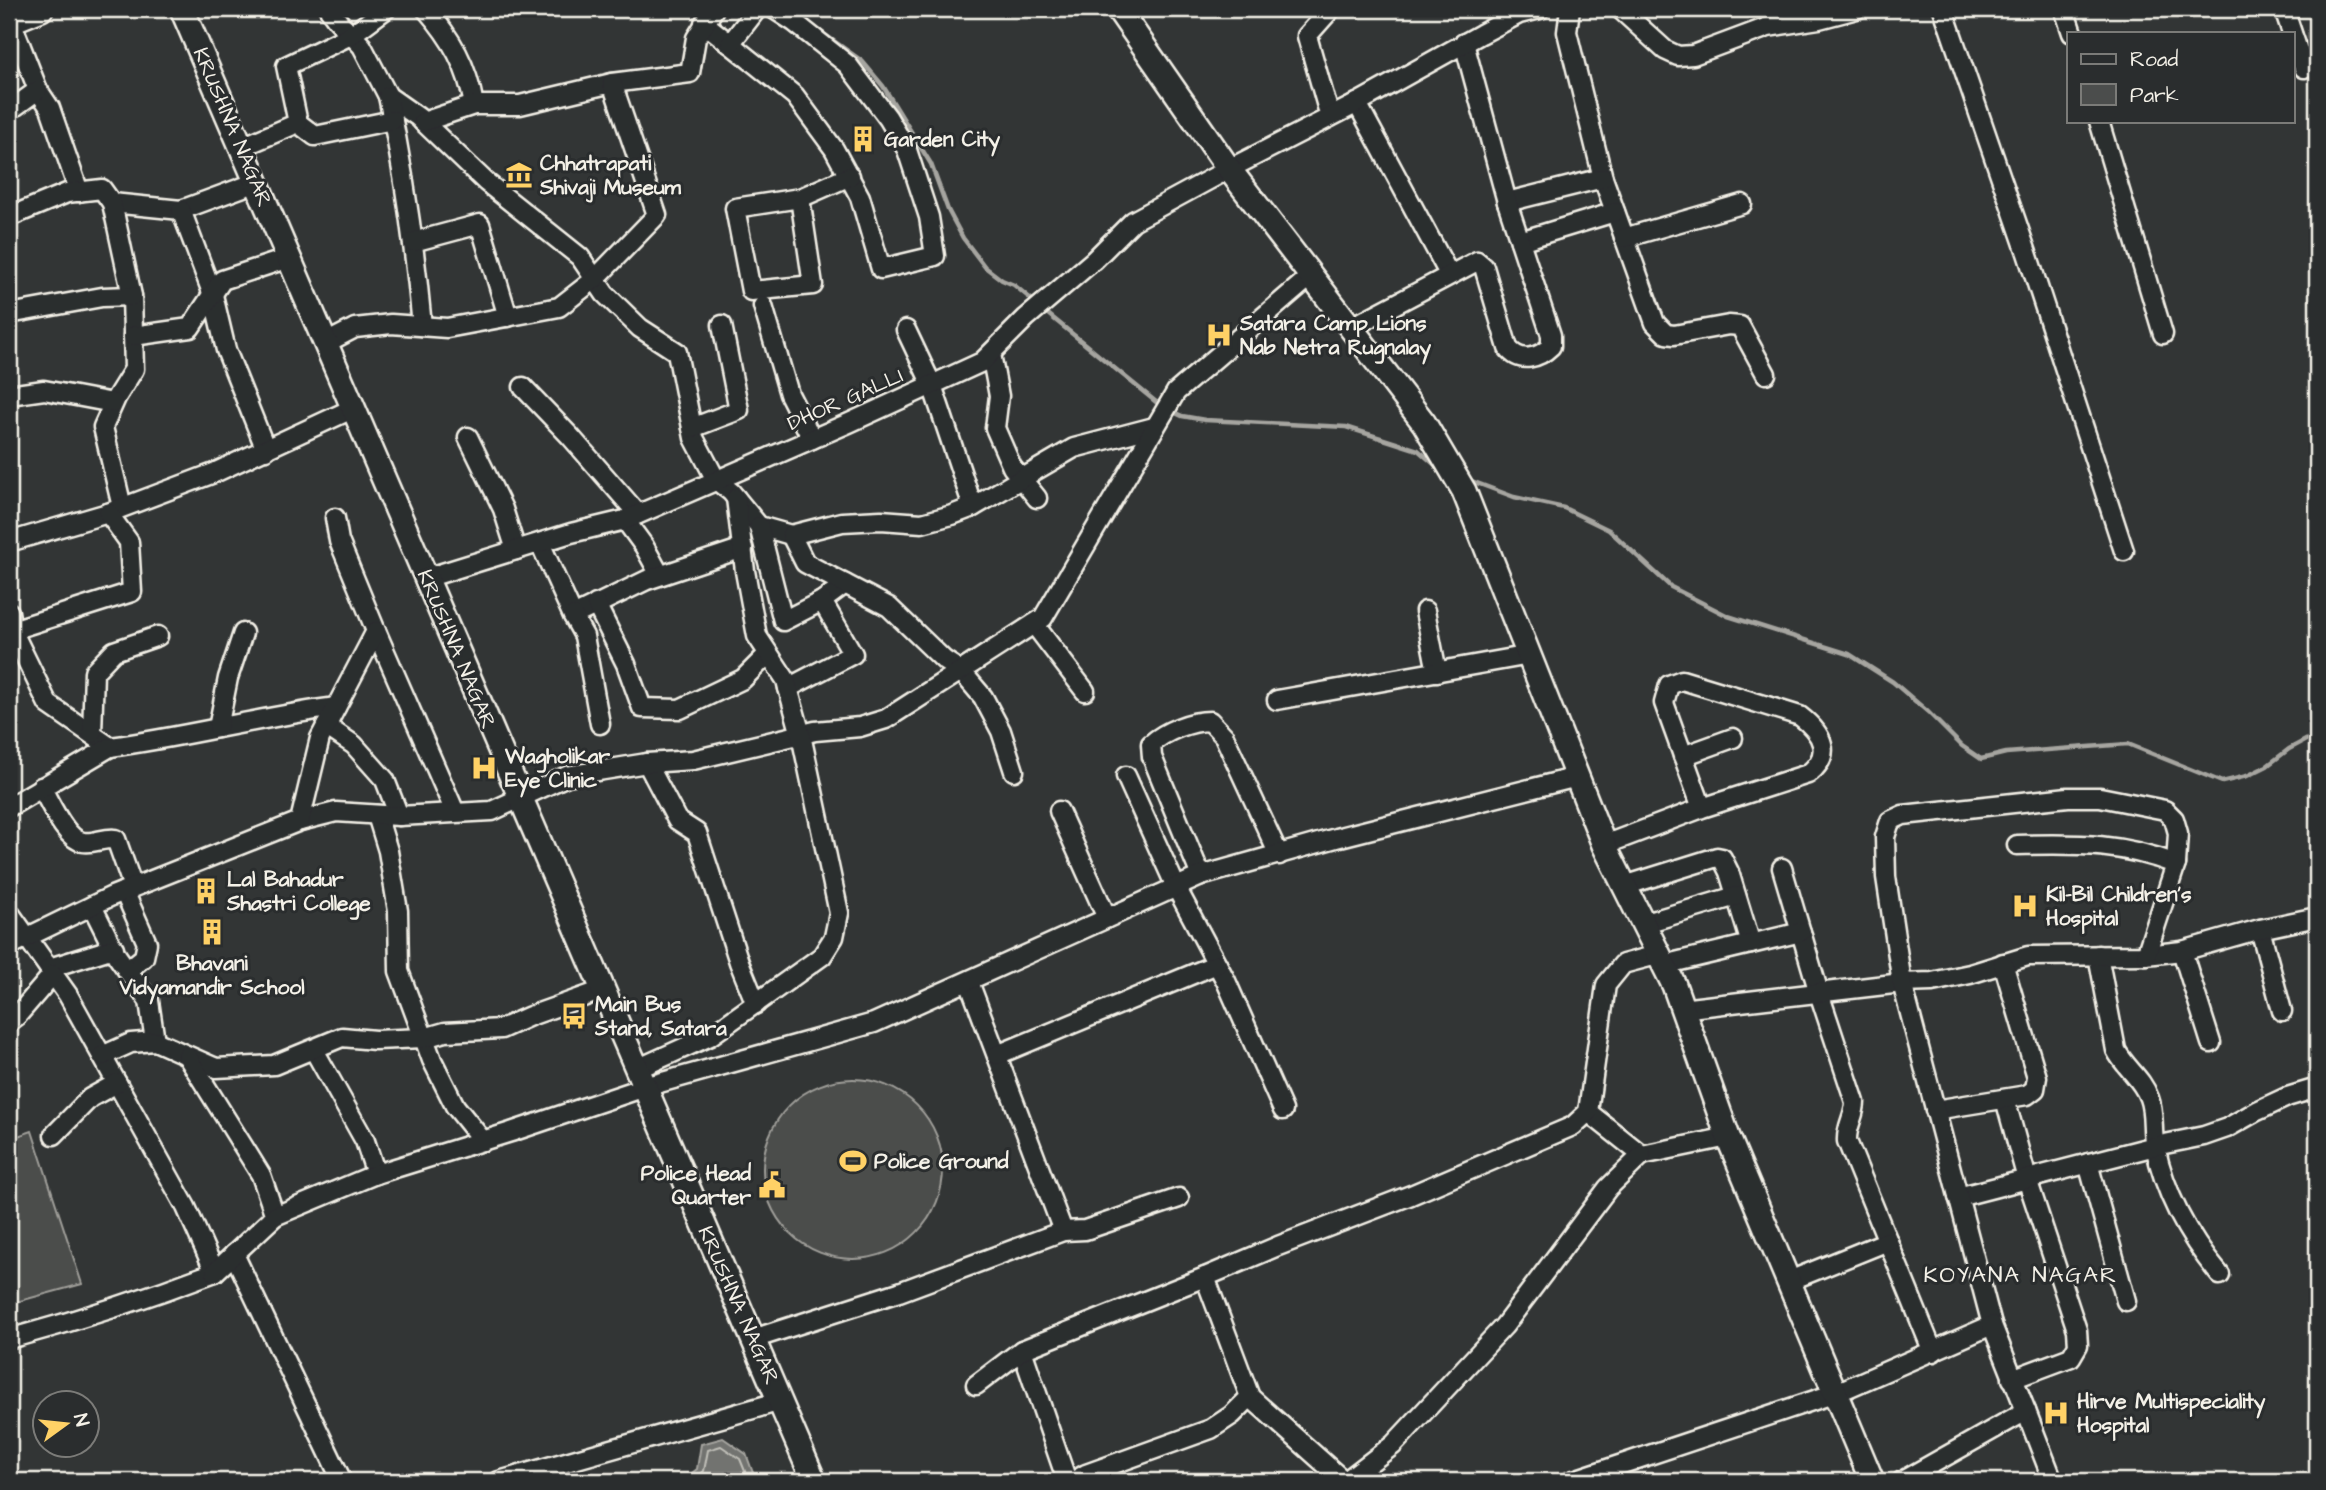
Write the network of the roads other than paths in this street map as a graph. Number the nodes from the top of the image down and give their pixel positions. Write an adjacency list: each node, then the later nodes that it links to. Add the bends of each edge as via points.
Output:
1 (41, 9): 18 (main road)
2 (182, 9): 37 (main road, KRUSHNA NAGAR)
3 (329, 9): 21 (street)
4 (386, 9): 21 (street)
5 (426, 9): 30 (street, via 450,38 471,85)
6 (757, 9): 24 (street)
7 (774, 9): 39 (street, via 848,65 888,118 907,150 929,217 935,256 881,269 872,230)
8 (1118, 9): 38 (main road)
9 (1331, 9): 32 (street, via 1307,36)
10 (1540, 9): 23 (street, DHOR GALLI, via 1519,14)
11 (1570, 9): 40 (street, via 1567,32)
12 (1620, 9): 13 (street, via 1665,50 1678,56 1693,55 1768,27)
13 (1857, 9)
14 (1943, 9): 95 (street)
15 (2064, 9): 19 (street)
16 (2284, 9): 20 (street)
17 (709, 16): 24 (street); 26 (street, via 695,38 690,73)
18 (10, 22): 27 (street)
19 (2072, 32)
20 (2291, 32)
21 (351, 35): 28 (street, via 362,46); 36 (street, via 286,66)
22 (2294, 40): 25 (street)
23 (1464, 43): 29 (street, DHOR GALLI); 44 (street)
24 (730, 44): 39 (street, via 795,96)
25 (2304, 68)
26 (612, 83): 30 (street, via 520,105); 56 (street, via 657,215)
27 (38, 90): 31 (street); 42 (street, via 50,108)
28 (388, 96): 33 (street); 34 (street)
29 (1357, 103): 32 (street, DHOR GALLI); 54 (street)
30 (474, 105): 34 (street)
31 (9, 111)
32 (1330, 117): 38 (street, DHOR GALLI)
33 (393, 120): 36 (street, via 315,136); 52 (street)
34 (423, 122): 56 (street, via 486,182 580,257)
35 (2099, 122): 66 (street)
36 (298, 123): 37 (street)
37 (242, 147): 41 (main road, KRUSHNA NAGAR)
38 (1229, 169): 55 (main road); 69 (street, DHOR GALLI, via 1133,221)
39 (850, 176): 43 (street)
40 (1603, 178): 44 (street); 48 (street)
41 (257, 182): 47 (street); 53 (main road, KRUSHNA NAGAR)
42 (79, 192): 45 (street, via 103,189); 49 (street)
43 (800, 198): 43 (street, via 813,285 751,291 735,208)
44 (1507, 202): 51 (street)
45 (112, 203): 47 (street); 58 (street)
46 (1742, 204): 50 (street)
47 (181, 210): 57 (street)
48 (1615, 212): 50 (street); 51 (street)
49 (9, 216)
50 (1624, 238): 70 (street, via 1660,330 1674,335 1740,326)
51 (1520, 241): 54 (street, via 1551,335 1546,350 1528,358 1517,357 1508,348 1480,261)
52 (413, 242): 61 (street, via 480,224); 63 (street)
53 (289, 258): 57 (street, via 222,280); 68 (main road, KRUSHNA NAGAR)
54 (1448, 274): 64 (street)
55 (1312, 275): 64 (main road); 76 (street, via 1176,392)
56 (595, 279): 61 (street, via 559,307); 77 (street, via 640,328 677,352)
57 (213, 295): 67 (street, via 190,328); 80 (street, via 226,349)
58 (132, 296): 60 (street); 67 (street)
59 (763, 306): 79 (street, via 789,394)
60 (9, 314)
61 (508, 317): 63 (street, via 447,328)
62 (722, 325): 77 (street, via 739,410)
63 (422, 326): 68 (street, via 355,328)
64 (1352, 327): 109 (main road, via 1424,423 1464,491)
65 (906, 330): 71 (street)
66 (2164, 334)
67 (133, 336): 74 (street, via 134,369)
68 (326, 343): 75 (main road, KRUSHNA NAGAR)
69 (991, 354): 71 (street, DHOR GALLI); 81 (street, via 999,396 995,428)
70 (1766, 374)
71 (932, 385): 79 (street, DHOR GALLI); 85 (street)
72 (523, 387): 87 (street, via 570,436)
73 (9, 395): 74 (street, via 44,390)
74 (113, 403): 86 (street, via 103,427)
75 (354, 408): 80 (street); 97 (main road, KRUSHNA NAGAR)
76 (1154, 427): 81 (street, via 1074,448); 104 (street, via 1043,618)
77 (692, 428): 82 (street)
78 (468, 437): 94 (street, via 503,509)
79 (812, 439): 82 (street, DHOR GALLI)
80 (266, 450): 86 (street)
81 (1021, 479): 84 (street); 85 (street)
82 (716, 481): 83 (street); 87 (street, DHOR GALLI)
83 (736, 497): 89 (street); 93 (street)
84 (1037, 498)
85 (973, 507): 90 (street, via 922,523 842,522)
86 (115, 510): 91 (street); 103 (street, via 129,542 132,592)
87 (632, 517): 92 (street, DHOR GALLI); 96 (street)
88 (335, 518): 105 (street, via 339,541)
89 (759, 526): 90 (street); 99 (street, via 783,621)
90 (791, 535): 98 (street, via 805,563)
91 (9, 541)
92 (540, 543): 94 (street, DHOR GALLI); 102 (street)
93 (743, 548): 96 (street); 108 (street, via 757,636)
94 (516, 550): 97 (street, DHOR GALLI)
95 (2124, 551)
96 (660, 575): 100 (street)
97 (426, 578): 129 (main road, KRUSHNA NAGAR)
98 (845, 584): 99 (street); 110 (street, via 889,607 936,653)
99 (822, 601): 112 (street, via 853,654)
100 (596, 604): 102 (street); 108 (street, via 642,708 680,709 743,678)
101 (1424, 611): 111 (street)
102 (573, 615): 116 (street, via 584,636)
103 (10, 624): 119 (street, via 48,704)
104 (1034, 624): 110 (street); 113 (street)
105 (376, 631): 115 (street); 133 (street)
106 (243, 633): 118 (street)
107 (158, 636): 119 (street, via 114,651 94,672)
108 (768, 654): 112 (street)
109 (1530, 655): 111 (street); 127 (main road)
110 (961, 670): 120 (street, via 886,719); 125 (street, via 983,697 1001,731)
111 (1437, 671): 114 (street)
112 (788, 688): 120 (street)
113 (1085, 691)
114 (1277, 700)
115 (336, 706): 117 (street); 118 (street)
116 (600, 724)
117 (326, 726): 135 (street, via 354,745 385,780); 136 (street)
118 (218, 728): 122 (street)
119 (92, 734): 122 (street)
120 (802, 735): 124 (street, via 693,760); 170 (street, via 839,913 834,937 822,956)
121 (1732, 738): 123 (street)
122 (110, 747): 128 (street)
123 (1683, 755): 131 (street); 131 (street, via 1664,703 1669,685 1682,680 1800,716 1820,736 1821,760 1808,774)
124 (647, 763): 129 (street, via 567,776); 170 (street, via 677,820 697,833)
125 (1014, 772)
126 (1126, 776): 144 (street)
127 (1577, 777): 137 (main road); 139 (street)
128 (41, 787): 130 (street); 145 (street, via 70,836 87,843 116,839)
129 (521, 798): 133 (street, via 492,811); 168 (main road, KRUSHNA NAGAR)
130 (9, 807)
131 (1702, 808): 137 (street)
132 (1059, 811): 150 (street)
133 (455, 812): 135 (street)
134 (377, 815): 135 (street); 136 (street, via 336,812); 174 (street, via 398,911 399,971)
135 (399, 816)
136 (300, 821): 145 (street)
137 (1604, 845): 143 (main road)
138 (2017, 845): 140 (street, via 2120,847)
139 (1279, 855): 142 (street); 142 (street, via 1224,736 1210,721 1197,721 1151,744 1152,757)
140 (2176, 864): 160 (street); 167 (street, via 2174,819 2165,810 2130,801 2067,797 1903,815 1890,821 1885,837 1886,877)
141 (1782, 868): 153 (street)
142 (1201, 876): 144 (street)
143 (1624, 886): 146 (street, via 1717,857 1725,862); 151 (main road)
144 (1176, 887): 150 (street); 163 (street)
145 (129, 889): 147 (street); 165 (street, via 147,943 144,957)
146 (1736, 896): 151 (street); 155 (street)
147 (92, 906): 154 (street); 157 (street)
148 (9, 912): 154 (street)
149 (2317, 917): 152 (street)
150 (1107, 918): 166 (street)
151 (1642, 923): 161 (main road)
152 (2260, 929): 158 (street); 172 (street)
153 (1801, 932): 155 (street); 169 (street)
154 (27, 938): 156 (street); 164 (street)
155 (1751, 944): 161 (street)
156 (9, 946)
157 (114, 948): 164 (street); 165 (street)
158 (2182, 951): 160 (street); 176 (street)
159 (2098, 955): 160 (street); 162 (street, via 2028,956); 191 (street, via 2116,1050 2149,1097)
160 (2146, 955)
161 (1660, 960): 171 (main road); 187 (street, via 1623,964 1606,985)
162 (2003, 963): 167 (street, via 1932,982); 184 (street, via 2037,1077 2035,1089 2027,1095)
163 (1217, 964): 178 (street); 185 (street)
164 (51, 971): 173 (street); 179 (street)
165 (128, 971): 175 (street, via 149,1001)
166 (969, 982): 178 (street); 181 (street, via 874,1023)
167 (1902, 983): 169 (street); 186 (street)
168 (603, 990): 174 (street, via 501,1029 445,1032); 181 (main road, KRUSHNA NAGAR)
169 (1819, 993): 171 (street); 200 (street, via 1855,1102 1847,1141)
170 (756, 1004): 181 (street)
171 (1681, 1009): 189 (main road)
172 (2282, 1012)
173 (9, 1022)
174 (424, 1038): 177 (street, via 342,1037); 190 (street, via 455,1106)
175 (155, 1041): 179 (street, via 131,1043); 180 (street)
176 (2211, 1043)
177 (314, 1050): 180 (street, via 274,1065 216,1068); 194 (street, via 365,1141)
178 (997, 1055): 199 (street)
179 (102, 1056): 182 (street)
180 (187, 1056): 198 (street, via 261,1175)
181 (641, 1078): 190 (street); 209 (main road, KRUSHNA NAGAR)
182 (117, 1083): 188 (street, via 90,1098); 202 (street, via 186,1207)
183 (2317, 1088): 191 (street, via 2287,1097 2227,1128)
184 (2005, 1099): 186 (street); 195 (street)
185 (1283, 1110)
186 (1935, 1110): 196 (street)
187 (1588, 1112): 192 (street); 204 (street, via 1573,1126)
188 (54, 1135)
189 (1728, 1137): 192 (street); 205 (main road)
190 (483, 1141): 194 (street)
191 (2155, 1146): 193 (street); 203 (street, via 2184,1226)
192 (1642, 1155): 223 (street, via 1608,1188 1504,1326 1393,1445)
193 (2088, 1163): 195 (street); 206 (street)
194 (376, 1174): 198 (street)
195 (2027, 1179): 196 (street); 212 (street, via 2078,1345 2071,1357)
196 (1958, 1197): 207 (street)
197 (1179, 1198): 199 (street, via 1086,1230)
198 (275, 1216): 201 (street)
199 (1063, 1231): 209 (street, via 899,1292)
200 (1888, 1241): 205 (street); 211 (street)
201 (234, 1254): 202 (street); 218 (street)
202 (215, 1272): 208 (street, via 74,1322)
203 (2220, 1275)
204 (1205, 1277): 210 (street); 215 (street)
205 (1789, 1281): 214 (main road)
206 (2126, 1301)
207 (1992, 1325): 211 (street); 212 (street)
208 (9, 1339)
209 (753, 1339): 216 (main road, KRUSHNA NAGAR)
210 (1022, 1350): 213 (street); 221 (street)
211 (1934, 1352): 214 (street)
212 (2012, 1379): 217 (street)
213 (976, 1385)
214 (1836, 1393): 224 (street); 225 (main road)
215 (1251, 1397): 222 (street, via 1211,1429); 223 (street)
216 (781, 1401): 219 (street); 220 (main road, KRUSHNA NAGAR)
217 (2026, 1411): 226 (street); 227 (street)
218 (342, 1481)
219 (499, 1481)
220 (814, 1481)
221 (1067, 1481)
222 (1073, 1481)
223 (1345, 1481)
224 (1572, 1481)
225 (1872, 1481)
226 (1902, 1481)
227 (2053, 1481)

